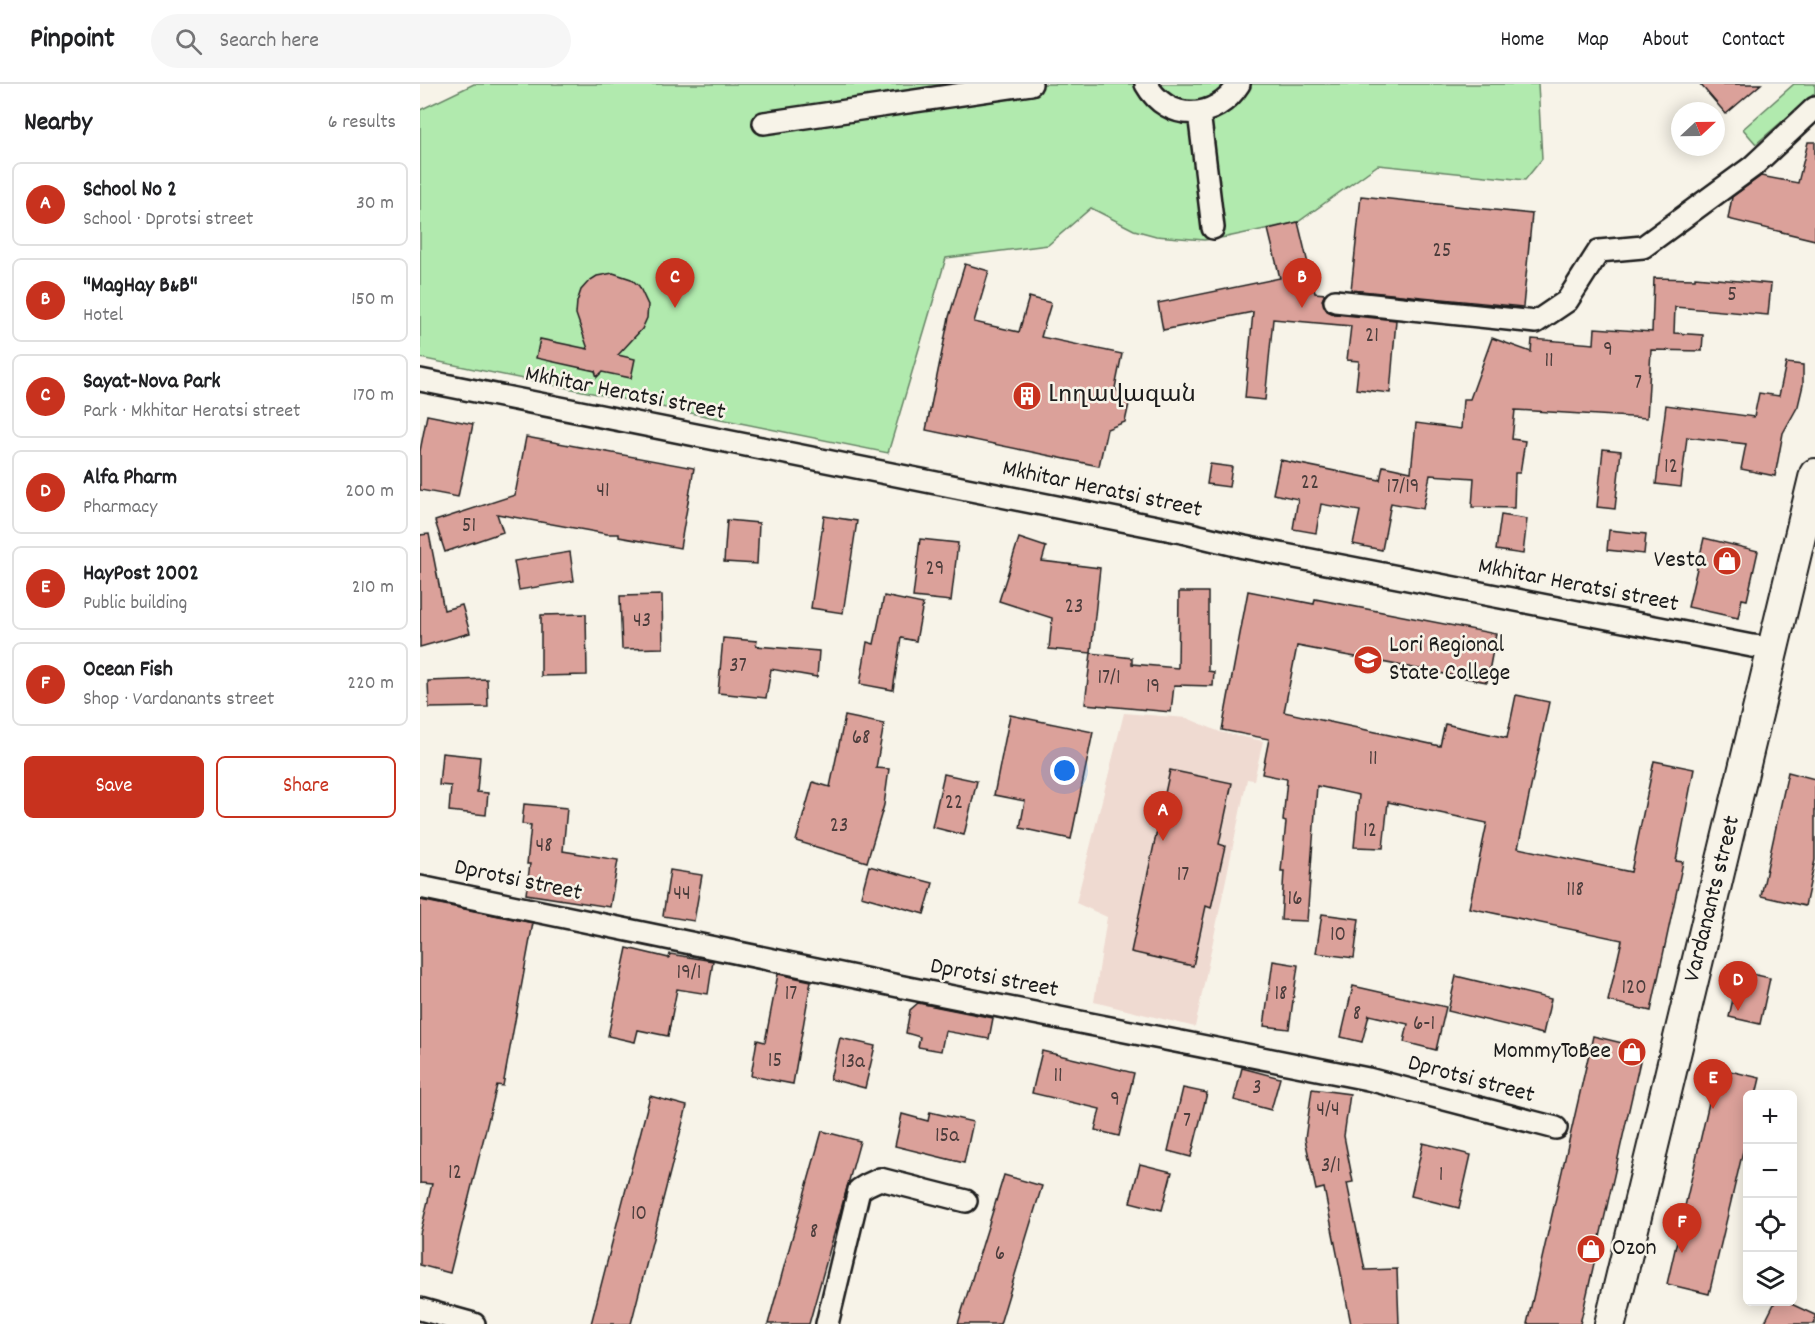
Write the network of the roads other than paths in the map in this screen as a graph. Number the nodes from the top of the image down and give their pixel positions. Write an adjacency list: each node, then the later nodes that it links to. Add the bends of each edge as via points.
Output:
1 (1031, 84): 6 (street)
2 (1146, 84): 5 (street, via 1168,107)
3 (1239, 84): 5 (street, via 1230,98)
4 (1815, 108): 8 (street, via 1752,168 1643,247 1599,251 1567,301 1536,322)
5 (1199, 112): 7 (street)
6 (764, 123)
7 (1213, 228)
8 (1335, 301)
9 (420, 380): 11 (street, Mkhitar Heratsi street, via 1244,547)
10 (1815, 474): 11 (street, Vardanants street)
11 (1773, 648): 18 (street, Vardanants street)
12 (420, 887): 13 (street, Dprotsi street, via 1368,1079)
13 (1556, 1128)
14 (966, 1201): 17 (street, via 880,1179 859,1190)
15 (420, 1309): 16 (street)
16 (474, 1324)
17 (827, 1324)
18 (1610, 1324)

